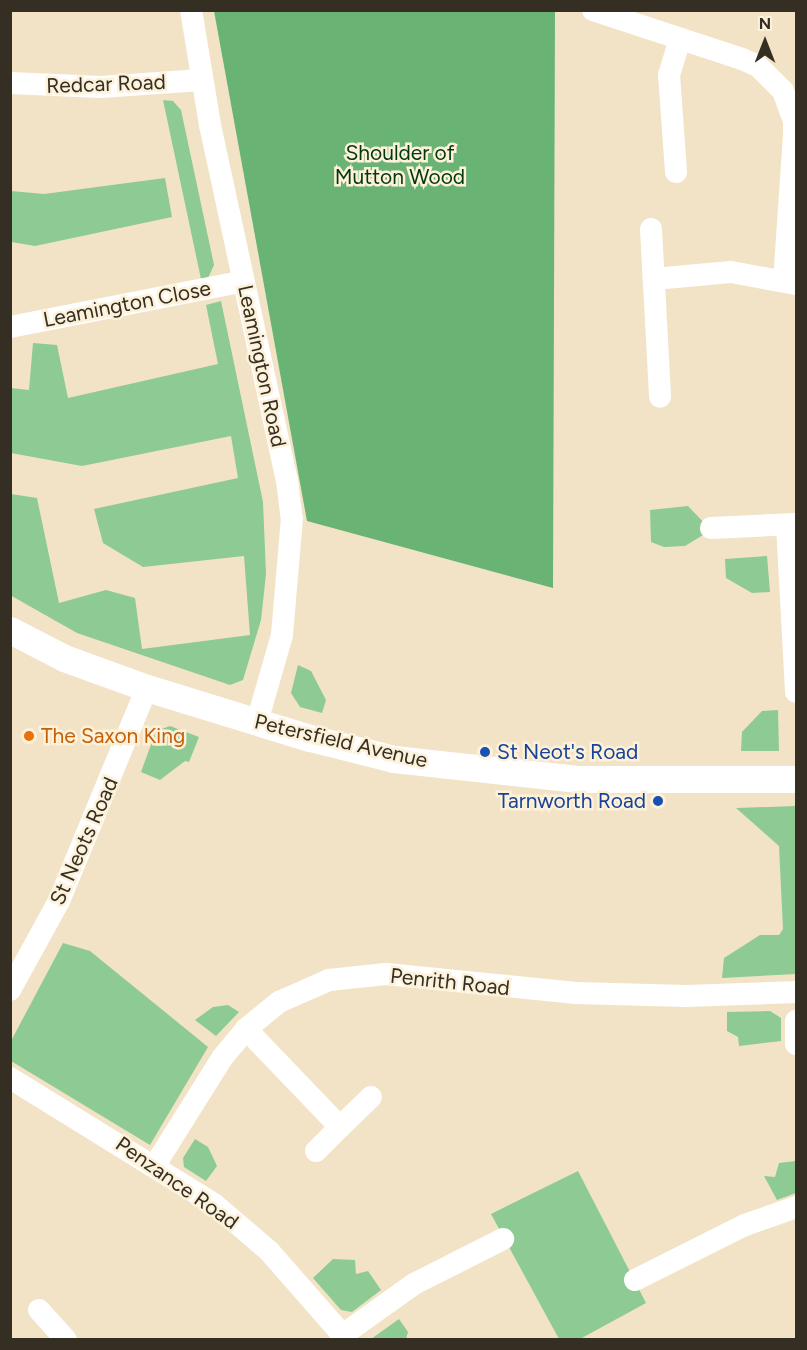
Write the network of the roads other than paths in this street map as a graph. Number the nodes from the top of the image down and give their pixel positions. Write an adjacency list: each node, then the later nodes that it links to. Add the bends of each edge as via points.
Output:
1 (191, 10): 4 (street, Leamington Road)
2 (593, 10): 3 (street)
3 (680, 40): 6 (street, via 758,66); 7 (street, via 669,75)
4 (201, 80): 5 (street, Redcar Road, via 101,87); 10 (street, Leamington Road)
5 (10, 84)
6 (790, 88): 11 (street, via 794,122)
7 (676, 172)
8 (651, 229): 9 (street)
9 (654, 279): 11 (street, via 731,272); 13 (street)
10 (244, 281): 12 (street, Leamington Close); 19 (street, Leamington Road, via 292,518 282,635)
11 (790, 282)
12 (10, 327)
13 (660, 397)
14 (792, 525): 15 (street); 18 (street)
15 (711, 528)
16 (10, 630): 17 (street, Petersfield Avenue, via 64,658)
17 (147, 688): 19 (street, Petersfield Avenue); 21 (street, St Neots Road, via 59,901)
18 (796, 692)
19 (257, 722): 20 (street, Petersfield Avenue, via 394,759 478,770 578,779)
20 (796, 779)
21 (10, 990)
22 (796, 992): 24 (street, Penrith Road, via 686,996 576,993 386,974 329,980 279,1002)
23 (796, 1021): 25 (street)
24 (246, 1029): 28 (street); 30 (street, Penrith Road, via 222,1058)
25 (796, 1044)
26 (10, 1078): 30 (street, Penzance Road)
27 (371, 1097): 28 (street)
28 (340, 1126): 29 (street)
29 (316, 1151)
30 (155, 1165): 35 (street, Penzance Road, via 214,1204 269,1251)
31 (796, 1207): 33 (street, via 745,1225)
32 (503, 1239): 35 (street, via 414,1284)
33 (635, 1280)
34 (39, 1310): 36 (street)
35 (345, 1337)
36 (66, 1340)

